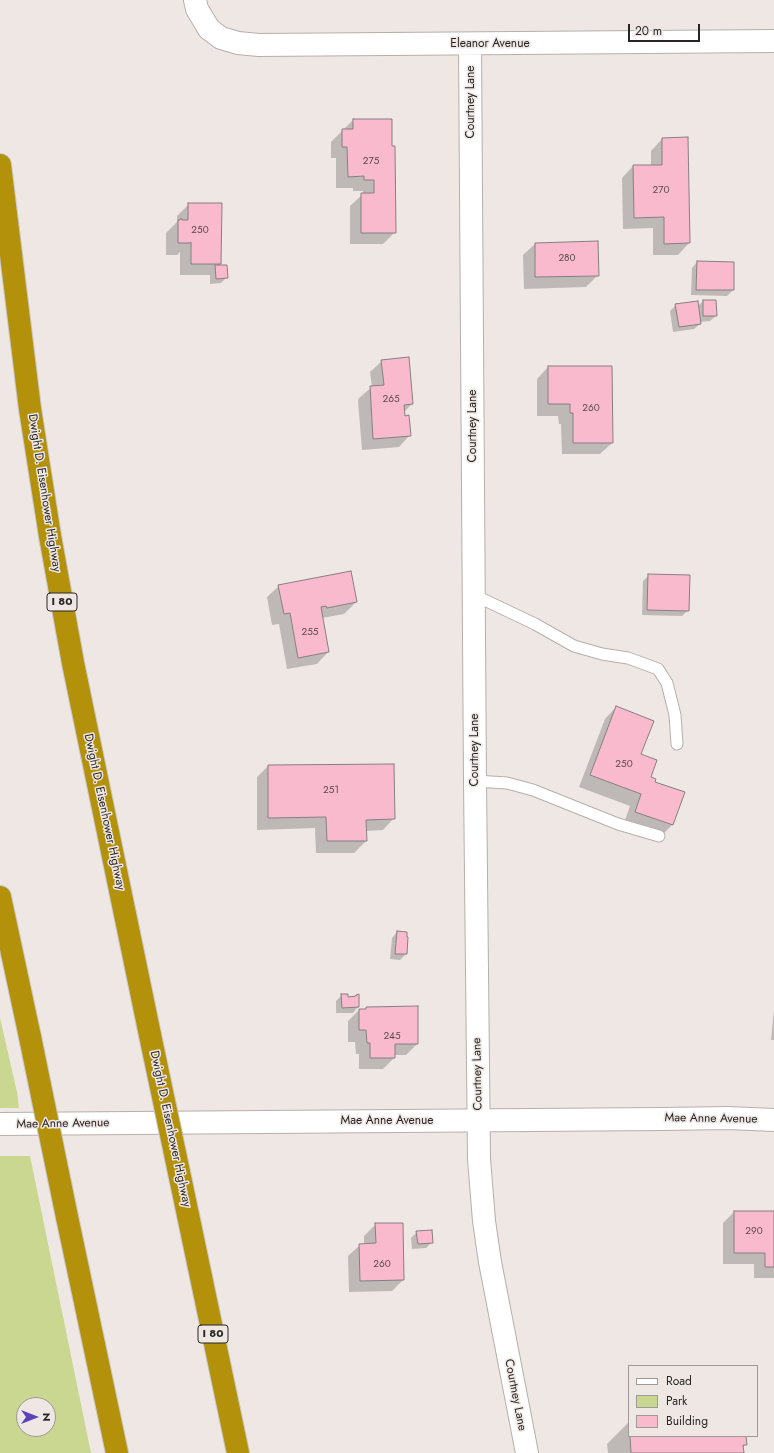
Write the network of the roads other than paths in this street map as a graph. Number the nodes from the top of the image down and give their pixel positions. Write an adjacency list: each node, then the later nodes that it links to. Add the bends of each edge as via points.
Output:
1 (195, 0): 3 (street, Eleanor Avenue, via 197,9 209,29 221,38 238,43)
2 (774, 41): 3 (street, Eleanor Avenue)
3 (470, 44): 5 (street, Courtney Lane)
4 (0, 165): 14 (highway, Dwight D. Eisenhower Highway / I 80, bridge, via 30,409 73,663)
5 (474, 595): 6 (lane, via 574,646 628,658 658,669 666,683 674,715); 7 (street, Courtney Lane)
6 (677, 744)
7 (475, 781): 8 (lane, via 507,783 533,790 618,824); 11 (street, Courtney Lane)
8 (658, 836)
9 (0, 898): 13 (highway, bridge)
10 (774, 1120): 11 (street, Mae Anne Avenue, via 720,1118)
11 (478, 1121): 12 (street, Mae Anne Avenue); 15 (street, Courtney Lane, via 481,1185 490,1262)
12 (0, 1124)
13 (116, 1453)
14 (238, 1453)
15 (527, 1453)

